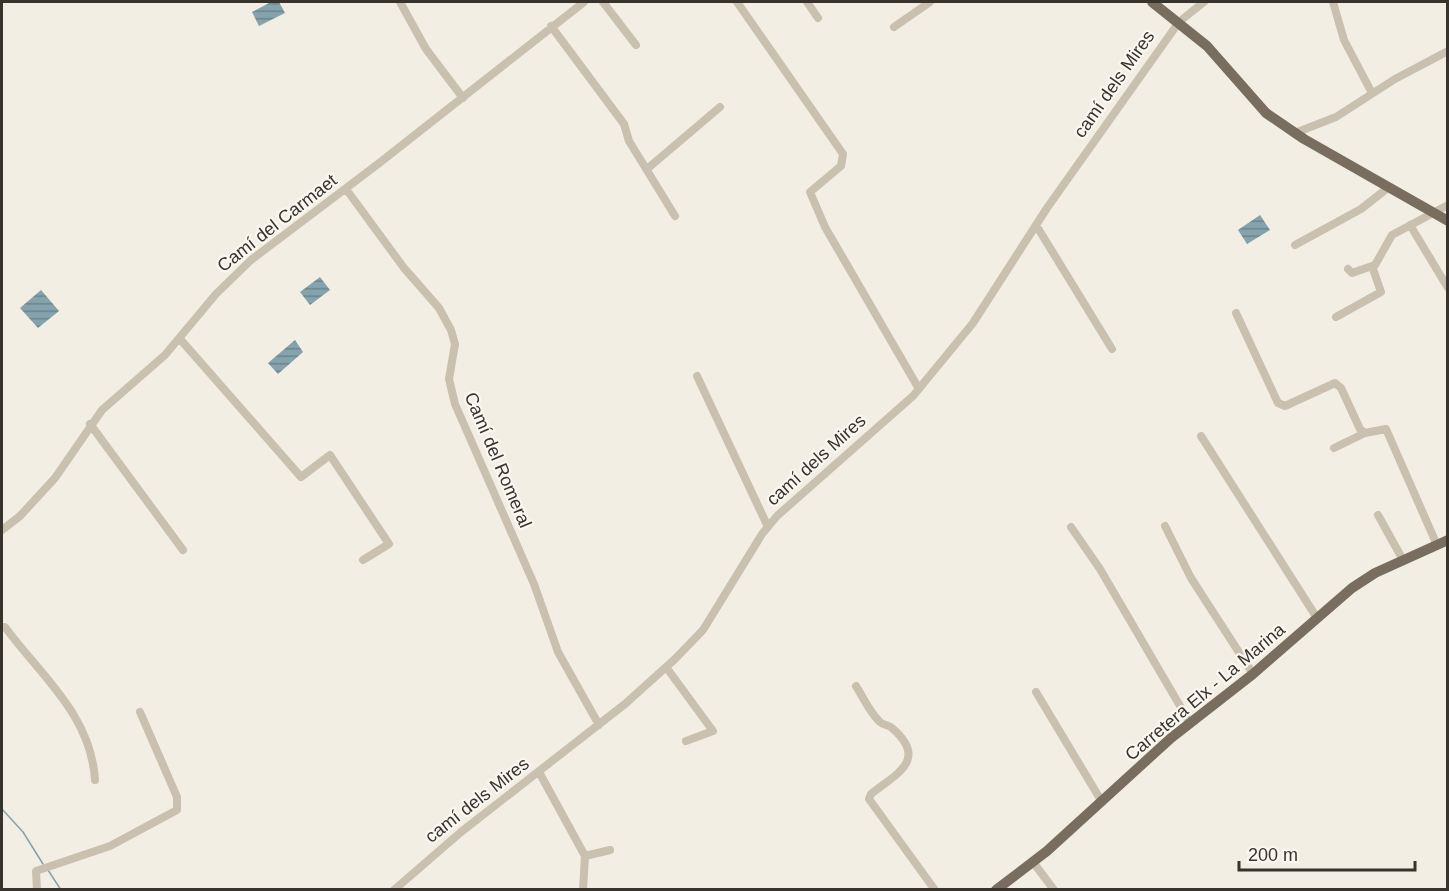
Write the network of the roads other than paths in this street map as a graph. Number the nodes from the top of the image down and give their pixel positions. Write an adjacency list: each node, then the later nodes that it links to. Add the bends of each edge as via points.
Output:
1 (399, 2): 17 (street, via 426,50)
2 (584, 2): 12 (street, Camí del Carmaet)
3 (603, 2): 14 (street)
4 (737, 2): 38 (street, via 843,154 841,166 810,192 825,227)
5 (807, 2): 10 (street)
6 (930, 2): 13 (street)
7 (1152, 2): 11 (main road)
8 (1204, 2): 11 (street, camí dels Mires)
9 (1334, 2): 16 (street, via 1344,40)
10 (818, 18)
11 (1179, 22): 19 (main road, via 1207,46 1266,113); 27 (street, camí dels Mires)
12 (551, 26): 17 (street, Camí del Carmaet); 20 (street, via 624,124)
13 (894, 27)
14 (636, 45)
15 (1448, 51): 16 (street)
16 (1372, 93): 19 (street, via 1336,117)
17 (463, 98): 22 (street, Camí del Carmaet)
18 (720, 107): 20 (street)
19 (1295, 133): 21 (main road)
20 (646, 169): 25 (street)
21 (1389, 187): 24 (main road); 29 (street, via 1361,210)
22 (346, 189): 35 (street, Camí del Carmaet, via 251,260 216,294); 61 (street, Camí del Romeral, via 452,330 455,344 449,379 455,404 534,584 558,652)
23 (1448, 205): 24 (street)
24 (1432, 212): 26 (main road); 28 (street)
25 (675, 216)
26 (1448, 220)
27 (1036, 225): 36 (street); 38 (street, camí dels Mires, via 973,323)
28 (1410, 225): 30 (street, via 1392,235); 32 (street)
29 (1295, 244)
30 (1371, 266): 31 (street, via 1353,273); 34 (street, via 1381,292)
31 (1348, 269)
32 (1448, 288)
33 (1236, 313): 40 (street, via 1278,403 1285,406 1335,383)
34 (1336, 317)
35 (180, 339): 39 (street, Camí del Carmaet, via 115,396); 51 (street, via 301,477 330,455 389,544)
36 (1113, 349)
37 (697, 376): 45 (street)
38 (919, 388): 45 (street, camí dels Mires)
39 (90, 424): 47 (street, Camí del Carmaet, via 55,478); 50 (street)
40 (1365, 433): 42 (street); 49 (street, via 1386,429)
41 (1201, 436): 53 (street)
42 (1334, 448)
43 (1378, 515): 52 (street)
44 (1166, 526): 56 (street, via 1191,578)
45 (768, 527): 55 (street, camí dels Mires, via 703,630)
46 (1071, 527): 60 (street)
47 (2, 530)
48 (1448, 540): 49 (main road, Carretera Elx - La Marina)
49 (1437, 545): 52 (main road, Carretera Elx - La Marina)
50 (183, 550)
51 (363, 560)
52 (1403, 560): 53 (main road, Carretera Elx - La Marina, via 1352,588)
53 (1317, 618): 56 (main road, Carretera Elx - La Marina)
54 (2, 627): 64 (street, via 66,701 94,758)
55 (666, 667): 61 (street, camí dels Mires); 62 (street, via 713,731)
56 (1253, 674): 60 (main road, Carretera Elx - La Marina)
57 (856, 686): 72 (street, via 881,723 891,727 909,749 906,766 869,799)
58 (1036, 692): 65 (street)
59 (140, 712): 69 (street, via 177,797 177,810 110,846 36,871)
60 (1190, 723): 65 (main road, Carretera Elx - La Marina)
61 (599, 725): 63 (street, camí dels Mires)
62 (686, 741)
63 (539, 772): 67 (street); 70 (street, camí dels Mires)
64 (95, 780)
65 (1102, 802): 68 (main road, Carretera Elx - La Marina)
66 (610, 850): 67 (street)
67 (585, 856): 71 (street)
68 (1033, 862): 73 (main road, Carretera Elx - La Marina); 74 (street)
69 (38, 890)
70 (394, 890)
71 (583, 890)
72 (935, 890)
73 (996, 890)
74 (1054, 890)

